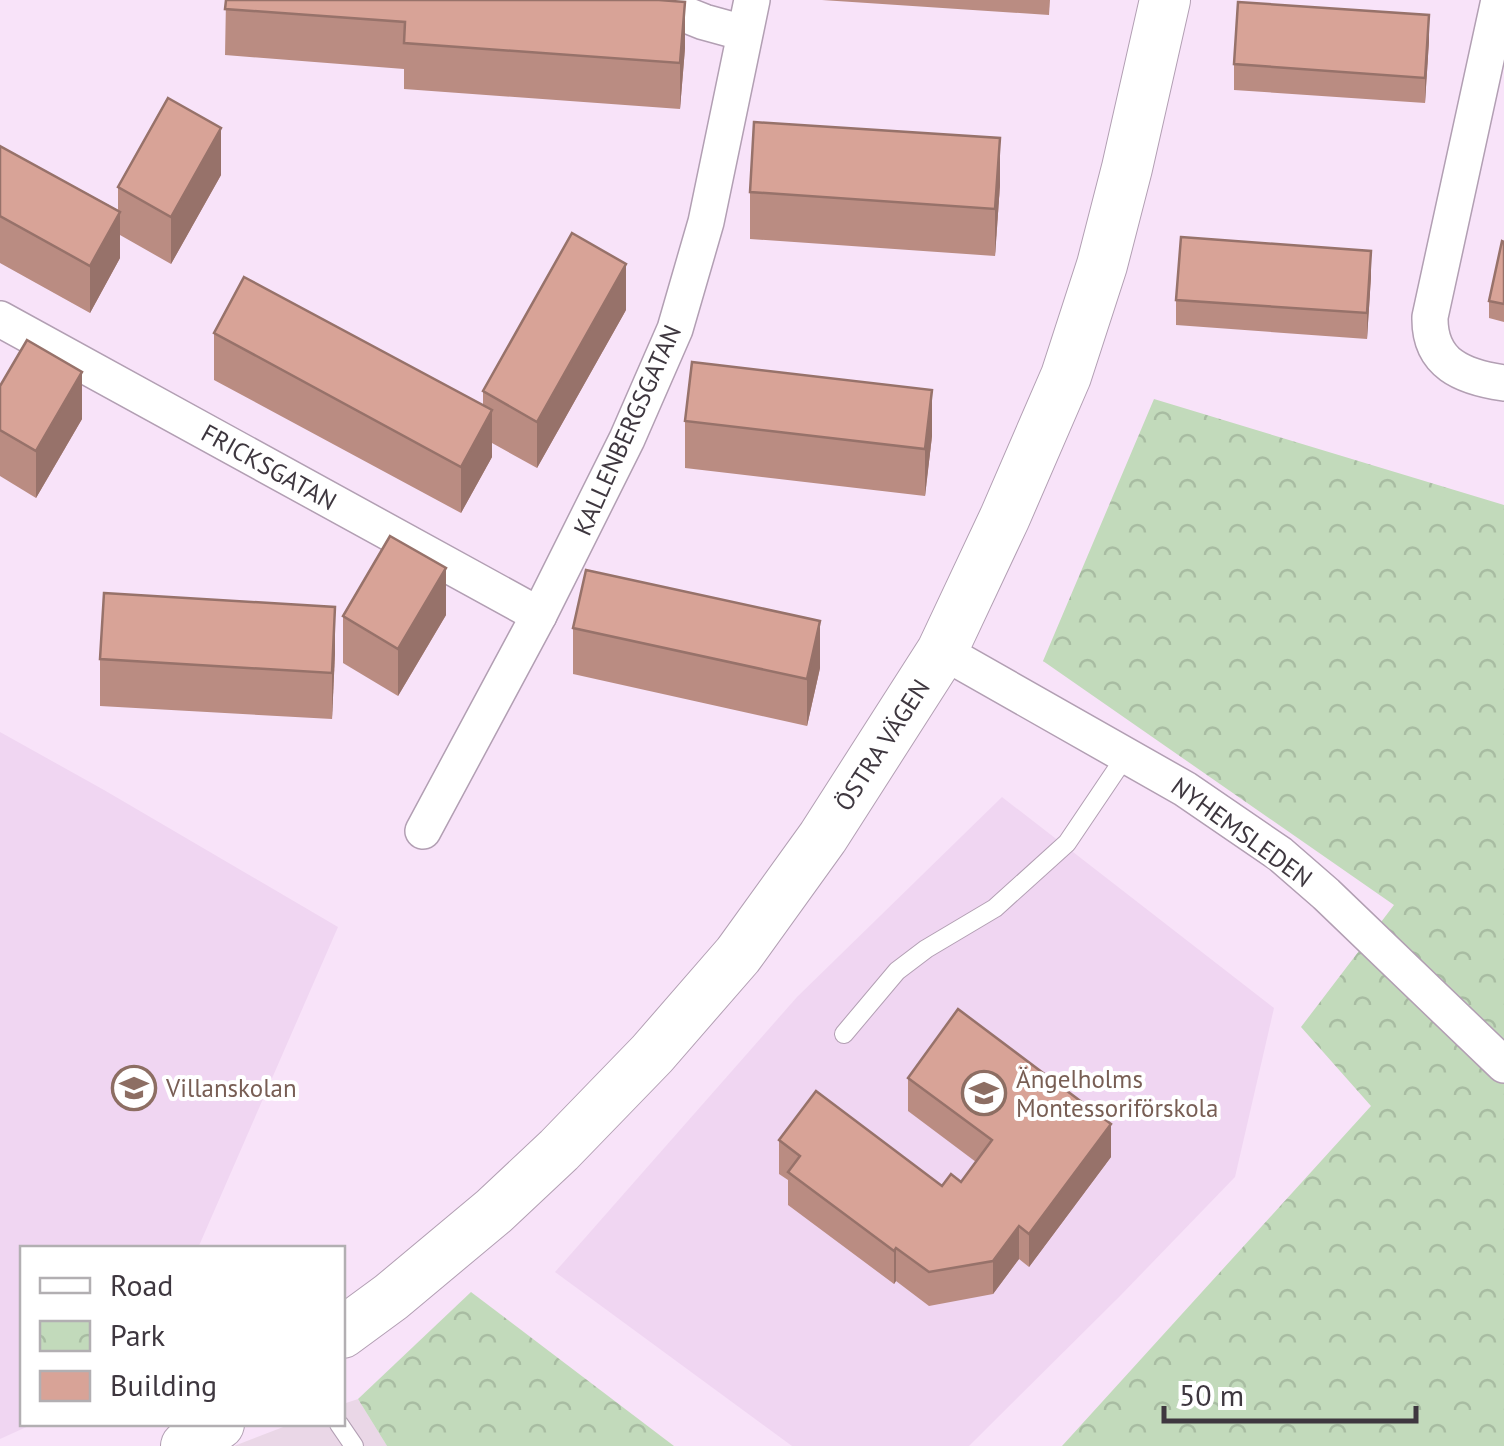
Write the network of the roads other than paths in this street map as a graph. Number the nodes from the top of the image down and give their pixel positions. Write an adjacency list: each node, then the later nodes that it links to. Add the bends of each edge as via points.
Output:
1 (649, 0): 4 (street, via 704,22)
2 (1165, 0): 8 (main road, ÖSTRA VÄGEN, via 1102,264 1066,376)
3 (1499, 0): 6 (street, via 1430,328 1435,346 1458,371)
4 (748, 17): 7 (street, KALLENBERGSGATAN, via 706,222 675,328)
5 (0, 318): 7 (street, FRICKSGATAN)
6 (1504, 384)
7 (539, 616): 10 (street, KALLENBERGSGATAN)
8 (942, 651): 9 (street, NYHEMSLEDEN); 13 (main road, ÖSTRA VÄGEN, via 749,940 652,1054 494,1211)
9 (1127, 754): 11 (lane, via 1067,844 994,908 897,971); 12 (street, NYHEMSLEDEN, via 1280,854)
10 (423, 831)
11 (844, 1034)
12 (1504, 1064)
13 (345, 1331)
14 (216, 1426): 15 (main road)
15 (186, 1446)

